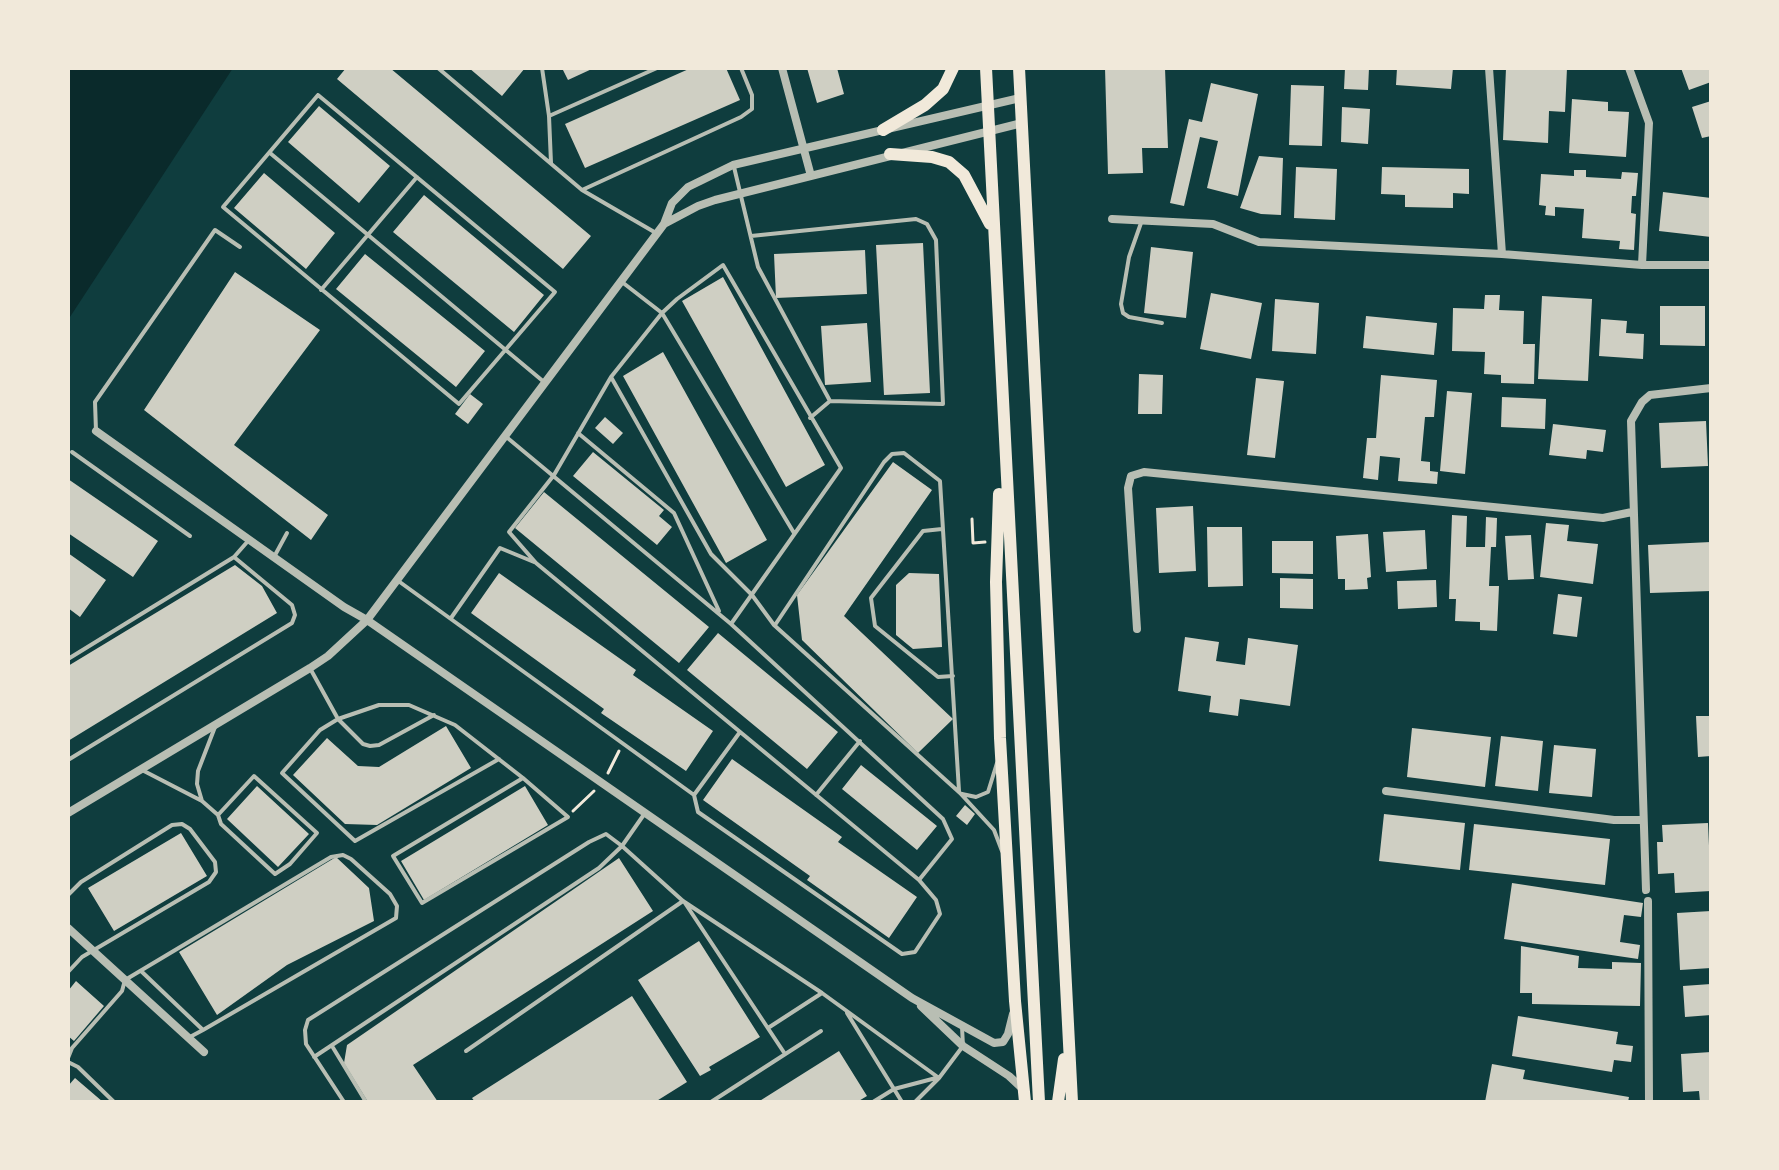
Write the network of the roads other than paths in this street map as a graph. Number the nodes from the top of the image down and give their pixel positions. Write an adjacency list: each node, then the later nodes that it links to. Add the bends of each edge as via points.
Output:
1 (438, 68): 20 (lane)
2 (542, 68): 13 (lane)
3 (657, 68): 13 (lane)
4 (741, 68): 24 (lane, via 752,109)
5 (782, 68): 17 (street)
6 (953, 68): 15 (main road, via 943,89 925,105)
7 (986, 68): 12 (main road)
8 (1019, 68): 11 (main road)
9 (1489, 68): 34 (street)
10 (1629, 68): 35 (street, via 1649,123)
11 (1020, 98): 12 (street); 14 (main road)
12 (987, 106): 15 (street); 16 (main road)
13 (549, 116): 20 (lane)
14 (1022, 123): 16 (street); 113 (main road)
15 (883, 130): 17 (street)
16 (989, 131): 19 (street); 29 (main road)
17 (804, 147): 21 (street); 22 (street)
18 (270, 153): 23 (lane, via 318,95); 31 (lane); 38 (lane, via 223,207)
19 (890, 154): 22 (street); 29 (main road, via 949,162 964,175)
20 (551, 163): 24 (lane)
21 (733, 165): 25 (lane); 28 (street, via 688,187 672,203)
22 (811, 176): 25 (street)
23 (417, 177): 31 (lane); 41 (lane, via 555,292)
24 (582, 190): 30 (lane)
25 (741, 195): 28 (street, via 698,206); 32 (lane)
26 (1112, 219): 27 (street)
27 (1141, 223): 34 (street, via 1213,224 1259,242); 40 (lane, via 1121,304 1129,317)
28 (664, 224): 30 (street)
29 (994, 231): 46 (main road)
30 (656, 233): 37 (street)
31 (369, 234): 38 (lane); 41 (lane)
32 (751, 236): 45 (lane, via 758,267); 45 (lane, via 916,219 927,224 936,240 943,404)
33 (240, 247): 48 (lane, via 215,230 95,402)
34 (1502, 254): 35 (street)
35 (1642, 265): 36 (street)
36 (1711, 265)
37 (620, 280): 39 (lane); 43 (street)
38 (321, 290): 41 (lane, via 459,404)
39 (662, 313): 42 (lane); 47 (lane, via 723,265); 56 (lane)
40 (1162, 323)
41 (506, 350): 43 (lane)
42 (611, 377): 49 (lane); 63 (lane, via 711,554)
43 (544, 382): 50 (street)
44 (1711, 388): 53 (street, via 1650,395 1635,411)
45 (830, 401): 47 (lane)
46 (1003, 416): 77 (main road, via 996,582); 131 (main road)
47 (810, 418): 56 (lane, via 841,468)
48 (96, 431): 58 (street)
49 (578, 433): 52 (lane); 64 (lane, via 674,513)
50 (504, 434): 52 (lane); 62 (street)
51 (72, 452): 57 (lane)
52 (554, 475): 61 (lane, via 509,532); 64 (lane)
53 (1632, 512): 69 (street, via 1603,518 1144,472 1131,476 1128,488); 91 (street)
54 (942, 529): 68 (lane, via 940,481 904,453 892,454); 72 (lane); 72 (lane, via 923,531 871,598 875,626 938,677)
55 (287, 533): 60 (lane)
56 (794, 533): 63 (lane)
57 (190, 536)
58 (249, 540): 59 (lane); 60 (street)
59 (234, 557): 70 (lane); 80 (lane, via 292,605 292,623)
60 (274, 557): 66 (street)
61 (536, 563): 65 (lane, via 500,548); 76 (lane)
62 (397, 580): 65 (lane); 66 (street)
63 (752, 595): 67 (lane); 68 (lane)
64 (720, 614): 67 (lane)
65 (451, 618): 85 (lane)
66 (367, 620): 71 (street); 89 (street)
67 (731, 624): 78 (lane)
68 (774, 625): 84 (lane)
69 (1137, 629)
70 (68, 659)
71 (310, 668): 74 (lane); 75 (street)
72 (953, 676): 84 (lane)
73 (434, 715): 74 (lane, via 395,703); 74 (lane, via 370,746); 79 (lane)
74 (338, 719): 79 (lane, via 320,730 282,773 355,841)
75 (217, 723): 81 (street); 87 (lane, via 198,771)
76 (740, 732): 85 (lane); 86 (lane)
77 (1000, 738): 84 (lane, via 988,792 976,797); 93 (main road)
78 (860, 741): 86 (lane); 94 (lane, via 943,819 952,839)
79 (499, 759): 82 (lane)
80 (68, 760)
81 (140, 769): 87 (lane); 88 (street)
82 (523, 778): 82 (lane, via 568,817 422,903 393,856)
83 (1386, 791): 91 (street)
84 (960, 793): 93 (lane, via 994,830)
85 (694, 795): 94 (lane, via 698,812 902,954 915,952 940,914)
86 (816, 795): 94 (lane)
87 (202, 801): 90 (lane)
88 (68, 813)
89 (645, 813): 92 (lane); 105 (street)
90 (218, 815): 90 (lane, via 254,776 317,833 275,874 221,824)
91 (1643, 820): 95 (street)
92 (622, 846): 97 (lane); 114 (lane, via 599,868); 119 (lane, via 606,834 589,842 308,1020 306,1044)
93 (1006, 861): 106 (main road)
94 (919, 880)
95 (1646, 890)
96 (68, 895): 100 (lane, via 172,825 190,829 215,862 209,882)
97 (683, 901): 104 (lane); 109 (lane); 116 (lane)
98 (1648, 901): 134 (street)
99 (68, 928): 100 (street)
100 (92, 950): 102 (lane); 103 (street)
101 (141, 971): 103 (lane); 110 (lane); 110 (lane, via 331,857 351,859 390,894 396,918)
102 (68, 972)
103 (125, 980): 112 (street); 120 (lane)
104 (822, 993): 107 (lane); 109 (lane)
105 (912, 998): 108 (street); 115 (street)
106 (1015, 1001): 108 (street, via 1003,1042 984,1040); 123 (main road)
107 (846, 1011): 121 (lane); 122 (lane)
108 (962, 1025): 115 (lane)
109 (768, 1028): 118 (lane)
110 (203, 1030): 112 (lane)
111 (821, 1031): 118 (lane)
112 (188, 1038): 117 (street)
113 (1068, 1040): 132 (main road); 133 (main road)
114 (331, 1046): 119 (lane); 126 (lane)
115 (963, 1046): 121 (lane); 123 (street, via 1009,1076)
116 (466, 1051)
117 (204, 1052)
118 (785, 1054): 127 (lane)
119 (314, 1057): 125 (lane)
120 (68, 1060): 124 (lane)
121 (939, 1078): 122 (lane); 130 (lane)
122 (894, 1089): 128 (lane); 129 (lane)
123 (1024, 1096)
124 (114, 1102)
125 (344, 1102)
126 (366, 1102)
127 (711, 1102)
128 (873, 1102)
129 (902, 1102)
130 (915, 1102)
131 (1039, 1102)
132 (1058, 1102)
133 (1072, 1102)
134 (1649, 1102)

